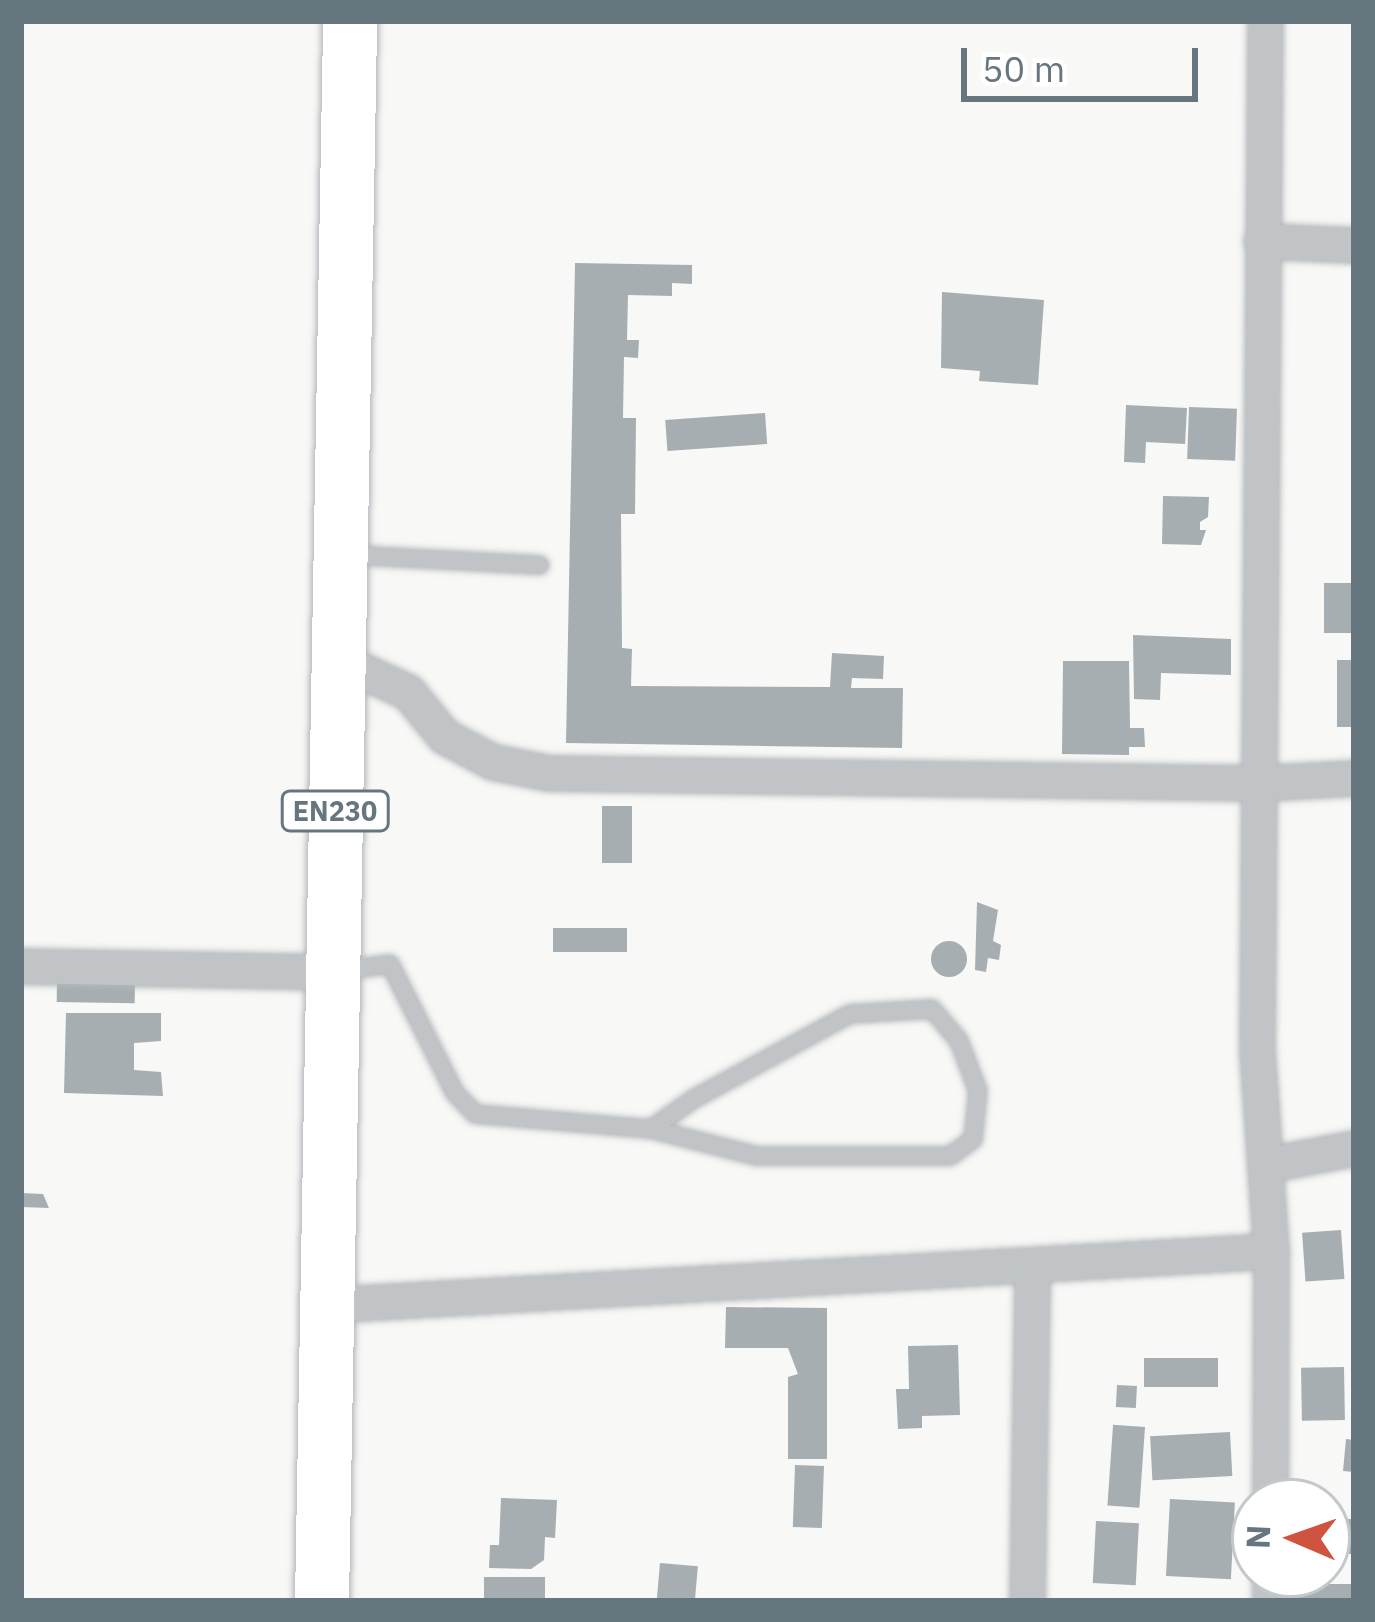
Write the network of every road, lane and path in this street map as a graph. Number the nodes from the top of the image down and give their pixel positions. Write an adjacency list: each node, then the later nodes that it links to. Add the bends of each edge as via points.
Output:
1 (1265, 21): 3 (street)
2 (344, 31): 5 (main road, EN230)
3 (1261, 241): 4 (street); 9 (street)
4 (1354, 245)
5 (340, 554): 6 (lane); 7 (main road, EN230)
6 (541, 565)
7 (338, 660): 9 (street, via 408,692 444,736 493,762 550,773); 11 (main road, EN230)
8 (1354, 778): 9 (street)
9 (1260, 783): 14 (street, via 1256,1051)
10 (21, 966): 11 (street)
11 (332, 972): 12 (lane, via 390,964 455,1094 475,1114); 17 (main road, EN230)
12 (651, 1129): 12 (lane, via 756,1156 950,1156 974,1138 978,1091 959,1041 932,1009 850,1014)
13 (1354, 1148): 14 (street)
14 (1264, 1165): 15 (street)
15 (1271, 1251): 16 (street); 18 (street)
16 (1033, 1267): 17 (street); 20 (street)
17 (325, 1305): 19 (main road, EN230)
18 (1270, 1478)
19 (322, 1601)
20 (1027, 1601)

